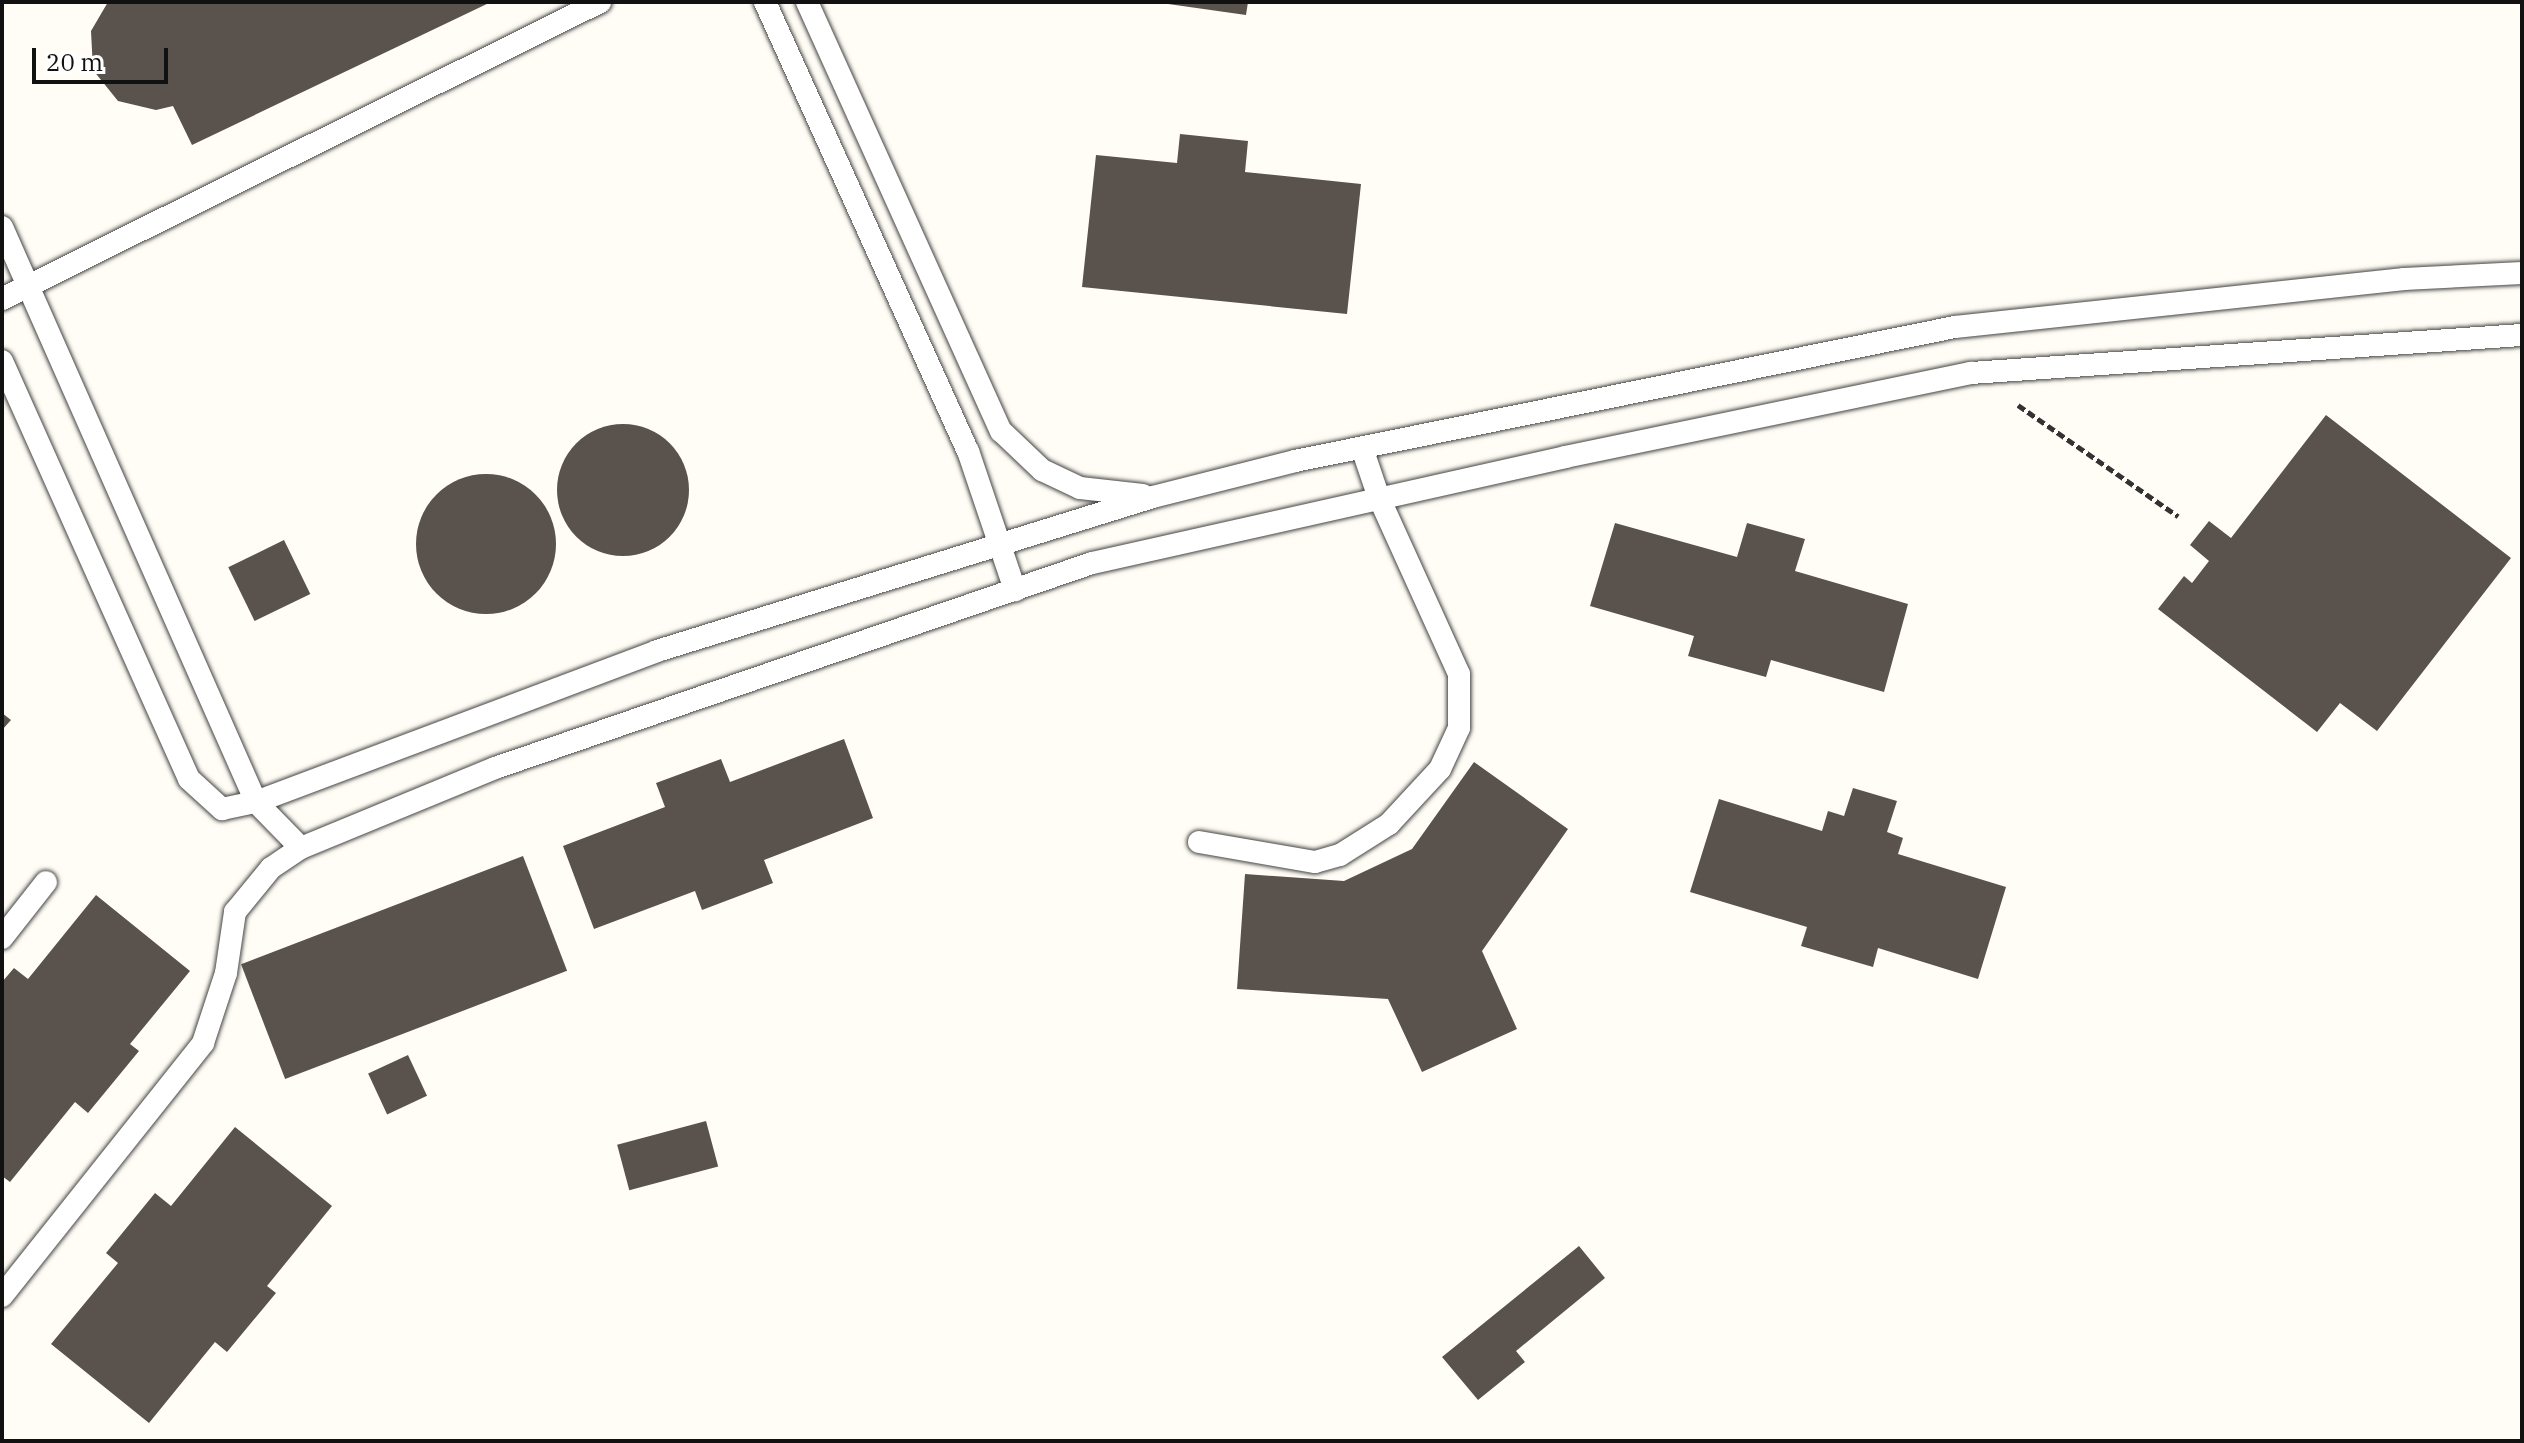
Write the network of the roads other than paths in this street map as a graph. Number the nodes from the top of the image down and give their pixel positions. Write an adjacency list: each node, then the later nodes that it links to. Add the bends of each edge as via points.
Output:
1 (600, 2): 6 (lane)
2 (765, 2): 13 (lane, via 968,451)
3 (807, 2): 11 (lane, via 1001,431 1042,470 1080,488)
4 (2, 227): 6 (lane)
5 (2522, 273): 10 (lane, via 2404,279 1955,327)
6 (31, 285): 7 (lane); 15 (lane)
7 (2, 299)
8 (2522, 335): 12 (lane, via 1971,373)
9 (2, 361): 15 (lane, via 189,779 222,809)
10 (1362, 448): 11 (lane); 12 (lane)
11 (1153, 497): 13 (lane)
12 (1379, 498): 14 (lane, via 1092,563); 16 (lane, via 1459,674 1459,728 1440,769 1389,824 1340,855 1315,862)
13 (999, 545): 14 (lane); 15 (lane, via 657,651)
14 (1015, 590): 17 (lane, via 495,768)
15 (256, 802): 17 (lane)
16 (1199, 842)
17 (301, 848): 20 (lane, via 271,868 235,912 226,973 203,1043)
18 (46, 882): 19 (lane)
19 (2, 938)
20 (3, 1289)

